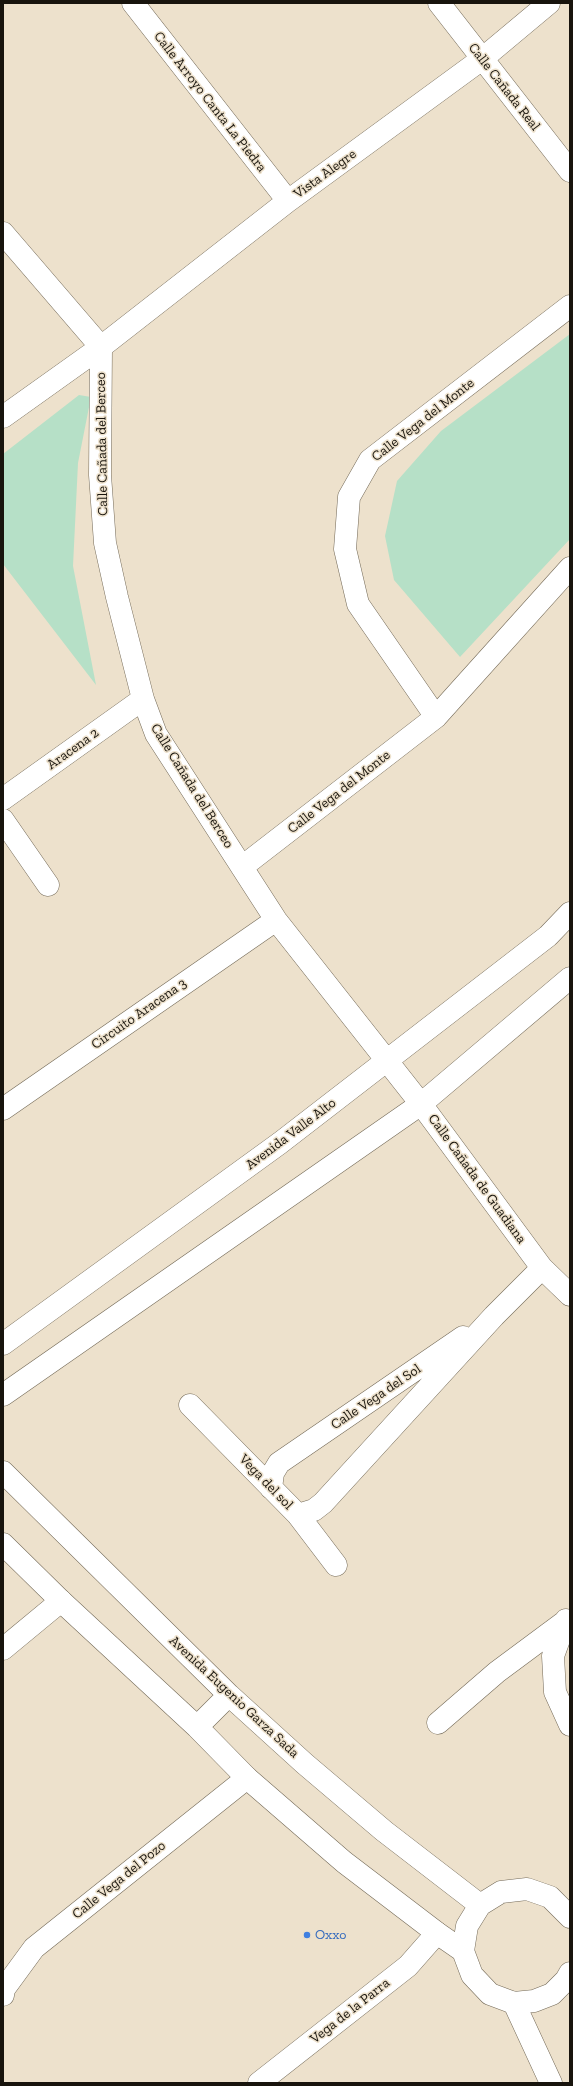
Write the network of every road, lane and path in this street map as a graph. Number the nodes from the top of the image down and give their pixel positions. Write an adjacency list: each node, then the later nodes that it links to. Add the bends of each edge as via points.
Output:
1 (133, 3): 6 (street, Calle Arroyo Canta La Piedra)
2 (439, 3): 4 (street, Calle Cañada Real)
3 (549, 3): 4 (street, Vista Alegre)
4 (482, 59): 5 (street, Calle Cañada Real); 6 (street, Vista Alegre)
5 (570, 172)
6 (288, 201): 9 (street, Vista Alegre)
7 (3, 233): 9 (street)
8 (570, 306): 13 (street, Calle Vega del Monte, via 370,460 348,497 345,550 358,604)
9 (101, 347): 10 (street, Vista Alegre); 12 (street, Calle Cañada del Berceo, via 100,475 105,543)
10 (3, 417)
11 (570, 568): 13 (street, Calle Vega del Monte)
12 (143, 699): 14 (street, Aracena 2); 16 (street, Calle Cañada del Berceo, via 156,734)
13 (436, 717): 16 (street, Calle Vega del Monte)
14 (3, 799)
15 (3, 820): 17 (street)
16 (242, 867): 19 (street, Calle Cañada del Berceo)
17 (48, 884)
18 (570, 913): 21 (street, Avenida Valle Alto, via 548,936)
19 (276, 920): 21 (street, Calle Cañada del Berceo); 23 (street, Circuito Aracena 3)
20 (570, 978): 22 (street)
21 (387, 1060): 22 (street, Calle Cañada de Guadiana); 27 (street, Avenida Valle Alto, via 280,1143)
22 (422, 1104): 24 (street, Calle Cañada de Guadiana); 28 (street)
23 (3, 1109)
24 (542, 1268): 25 (street, Calle Cañada de Guadiana); 26 (street, Calle Vega del Sol)
25 (570, 1295)
26 (494, 1316): 31 (street, Calle Vega del Sol, via 280,1463 273,1473); 32 (street, Calle Vega del Sol, via 323,1503 314,1510)
27 (3, 1344)
28 (3, 1395)
29 (190, 1405): 31 (street, Vega del sol)
30 (3, 1472): 38 (street, Avenida Eugenio Garza Sada)
31 (271, 1488): 32 (street, Vega del sol)
32 (298, 1515): 34 (street, Vega del sol)
33 (3, 1544): 35 (street)
34 (336, 1565)
35 (61, 1601): 37 (street); 41 (street)
36 (567, 1618): 39 (street, via 497,1672); 40 (street, via 553,1656 555,1692)
37 (3, 1649)
38 (229, 1695): 41 (street); 43 (street, Avenida Eugenio Garza Sada, via 384,1831)
39 (438, 1723)
40 (570, 1725)
41 (197, 1728): 42 (street)
42 (247, 1778): 45 (street, via 344,1862); 48 (street, Calle Vega del Pozo, via 34,1948)
43 (480, 1906): 44 (street, via 501,1892 526,1889 550,1897); 46 (street, via 467,1926)
44 (570, 1918)
45 (436, 1933): 46 (street); 50 (street, Vega de la Parra, via 408,1966)
46 (463, 1951): 49 (street, via 472,1975 490,1994)
47 (570, 1973): 49 (street, via 552,1994 534,2001)
48 (3, 1995)
49 (514, 2002): 51 (street)
50 (259, 2083)
51 (551, 2083)

